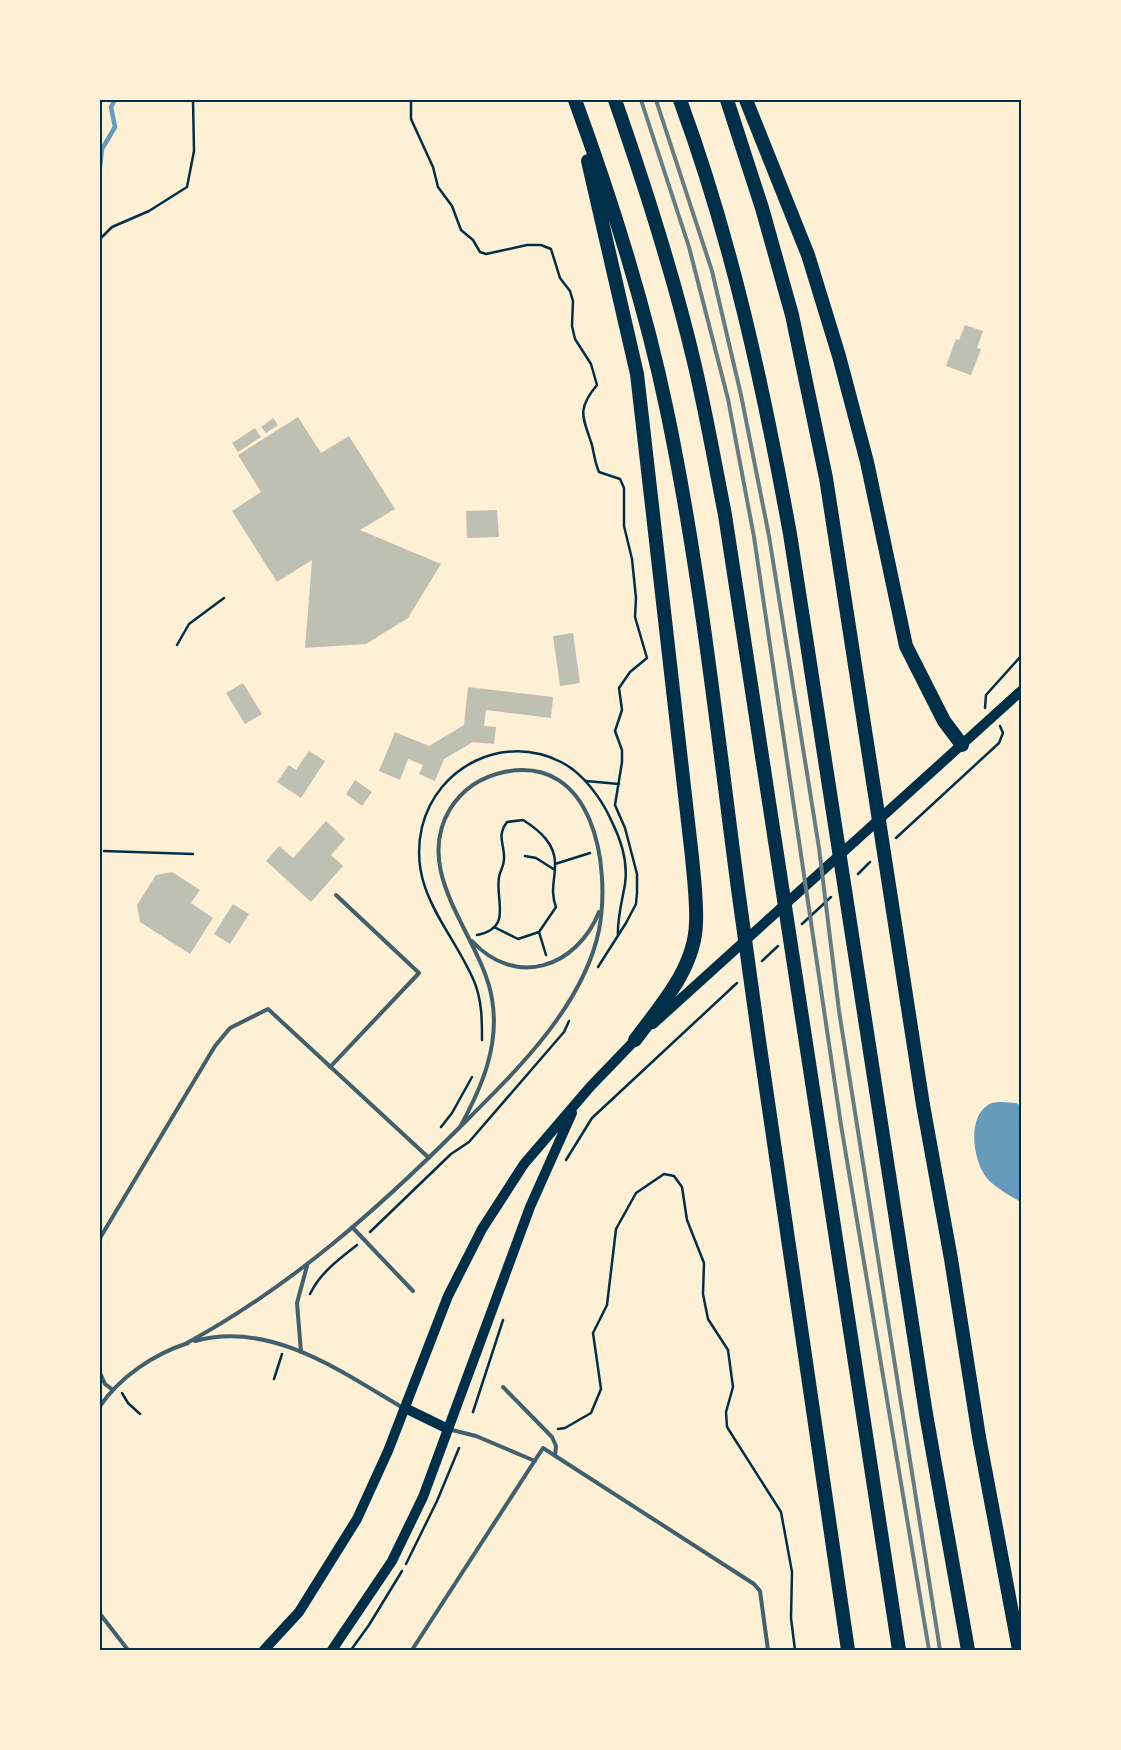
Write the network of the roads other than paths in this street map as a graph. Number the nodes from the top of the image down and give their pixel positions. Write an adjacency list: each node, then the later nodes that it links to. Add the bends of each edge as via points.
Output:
1 (574, 100): 11 (highway, via 637,374 692,857 694,944 684,970); 36 (highway, via 596,157 636,286 667,408 680,478 705,636 778,1183)
2 (615, 100): 37 (highway, via 676,293 694,362 725,515)
3 (680, 100): 38 (highway, via 741,298 771,433 791,543 926,1414)
4 (727, 100): 39 (highway, via 792,315 826,478 921,1095)
5 (746, 100): 7 (highway, via 808,255 839,356 867,462 906,646 944,721)
6 (1021, 691): 7 (main road)
7 (962, 745): 11 (main road)
8 (336, 894): 12 (lane, via 419,973)
9 (601, 907): 10 (lane, via 592,928 579,945 549,964 523,967 506,964 480,949); 10 (lane, via 600,850 580,800 548,775 509,771 477,782 464,791 451,807 439,837 443,878); 14 (lane, via 589,960 557,1020 496,1093)
10 (468, 936): 14 (lane, via 487,978 494,1022 485,1076)
11 (635, 1040): 13 (main road)
12 (330, 1067): 15 (lane); 17 (lane, via 268,1009 230,1028 208,1056)
13 (574, 1108): 26 (main road, via 524,1164 482,1229 448,1296); 27 (main road, via 530,1206)
14 (460, 1127): 15 (lane)
15 (429, 1158): 16 (lane)
16 (352, 1227): 18 (lane); 19 (lane)
17 (100, 1238)
18 (307, 1266): 20 (lane, via 259,1300); 21 (lane, via 297,1303)
19 (413, 1291)
20 (186, 1343): 21 (lane, via 210,1336 227,1337 276,1343); 24 (lane, via 147,1362)
21 (300, 1352): 26 (lane, via 339,1370)
22 (100, 1373): 24 (lane, via 105,1384)
23 (504, 1387): 28 (lane, via 547,1431 556,1446)
24 (113, 1390): 25 (lane)
25 (100, 1406)
26 (404, 1408): 27 (main road); 32 (main road, via 370,1493 338,1554 299,1612)
27 (448, 1429): 29 (lane, via 476,1436); 33 (main road, via 423,1497 392,1561)
28 (555, 1456): 29 (lane, via 543,1448); 35 (lane, via 754,1584 760,1591)
29 (535, 1461): 34 (lane)
30 (100, 1614): 31 (lane)
31 (128, 1650)
32 (264, 1650)
33 (332, 1650)
34 (412, 1650)
35 (768, 1650)
36 (848, 1650)
37 (899, 1650)
38 (968, 1650)
39 (1019, 1650)

